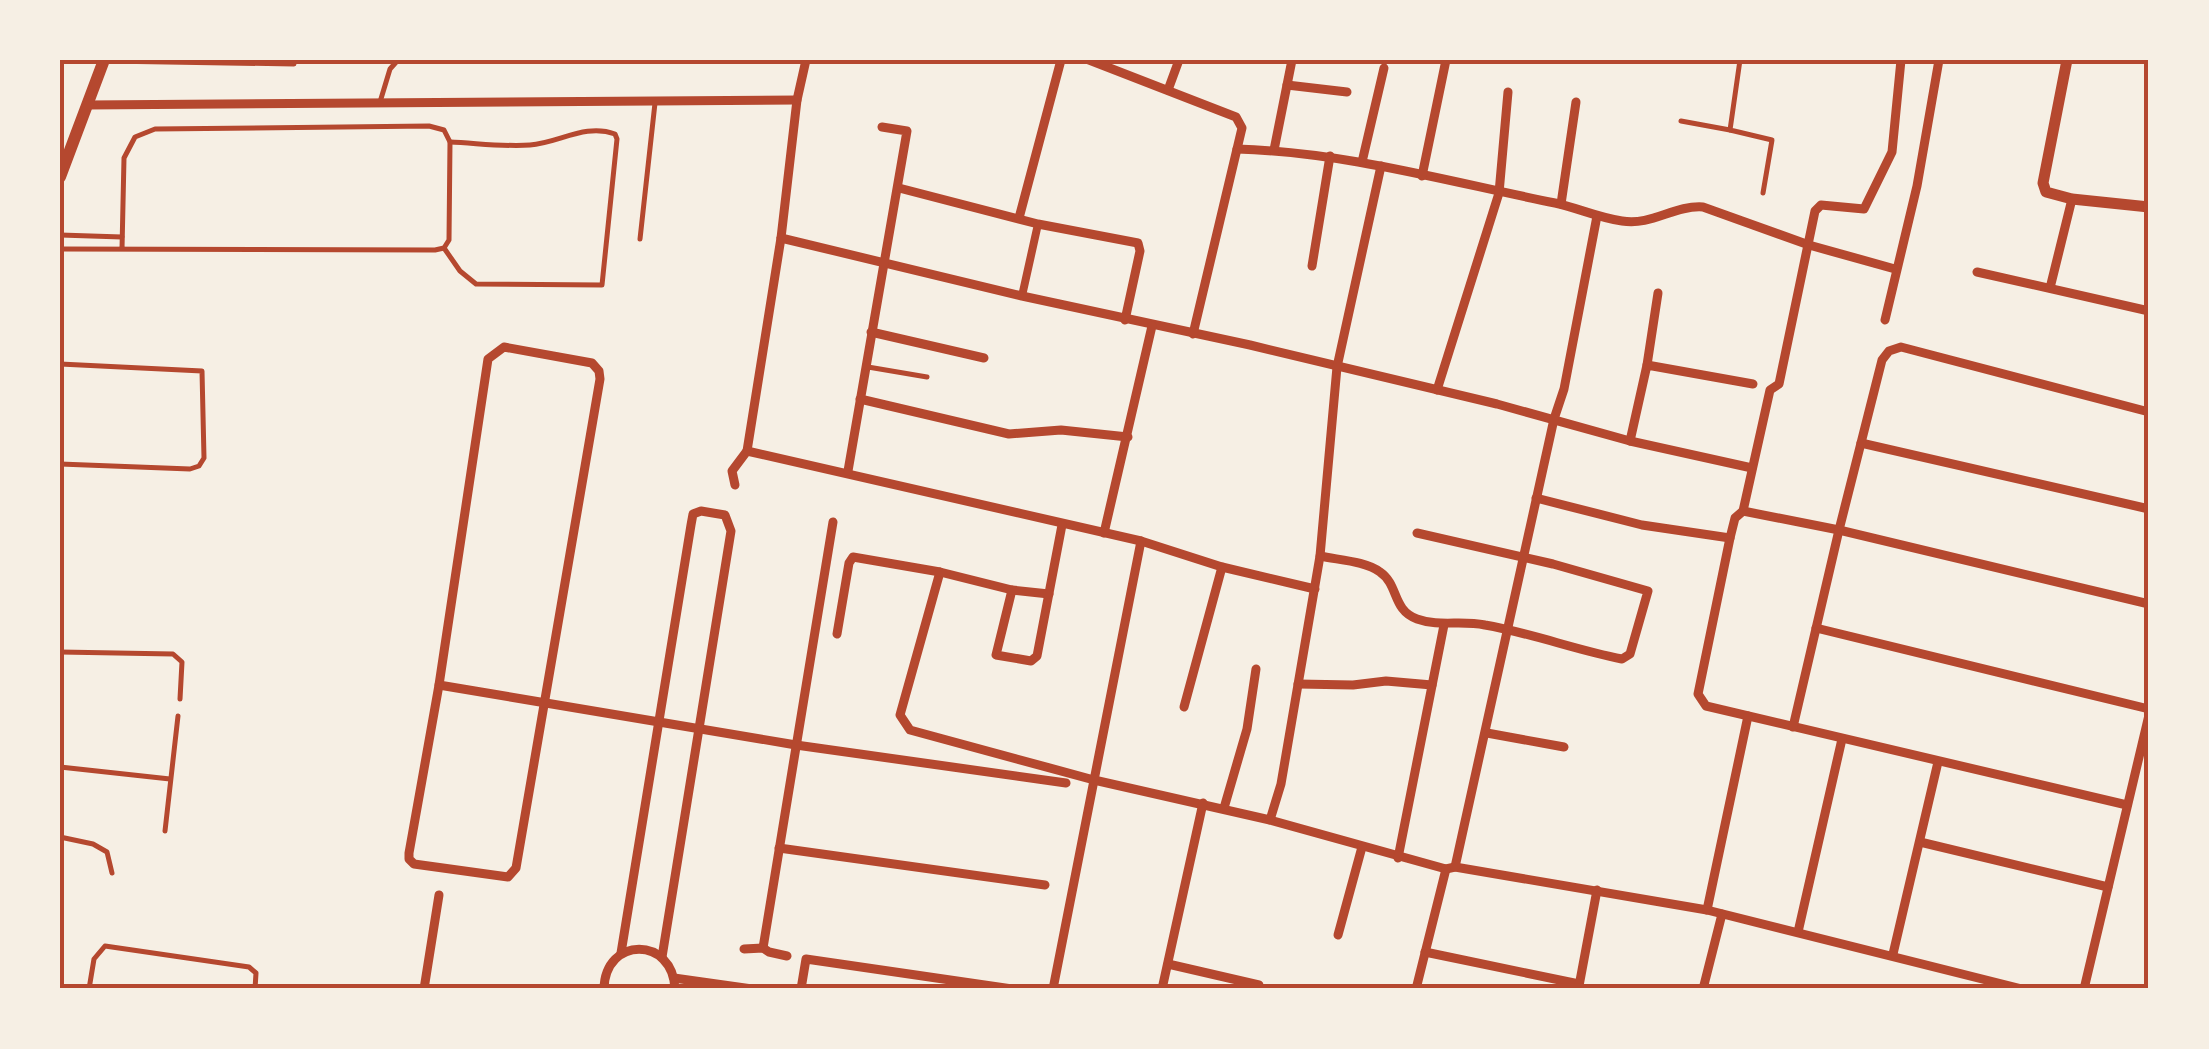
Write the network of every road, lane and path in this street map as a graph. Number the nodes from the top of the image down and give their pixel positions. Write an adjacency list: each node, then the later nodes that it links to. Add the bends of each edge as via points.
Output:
1 (398, 60): 22 (lane)
2 (806, 60): 20 (street)
3 (1061, 60): 42 (street)
4 (1089, 60): 16 (street)
5 (1179, 60): 16 (street)
6 (1292, 60): 15 (street)
7 (1446, 60): 33 (street)
8 (1740, 60): 26 (lane)
9 (1902, 60): 48 (street, via 1892,152 1864,209 1821,205)
10 (1939, 60): 54 (street)
11 (2067, 60): 38 (street, via 2043,183 2046,192)
12 (104, 61): 13 (lane); 23 (main road)
13 (294, 64)
14 (1384, 68): 31 (street)
15 (1287, 85): 17 (street); 29 (street)
16 (1168, 90): 28 (street, via 1236,117 1242,128)
17 (1347, 92)
18 (1508, 92): 36 (street)
19 (656, 100): 20 (street); 22 (street); 47 (lane)
20 (797, 100): 46 (street)
21 (1576, 102): 39 (street)
22 (379, 104): 23 (street)
23 (87, 105): 34 (main road)
24 (1681, 121): 26 (lane)
25 (882, 126): 35 (street, via 907,132)
26 (1730, 130): 37 (lane, via 1772,140)
27 (450, 142): 45 (lane, via 444,130 428,126 155,129 135,138 124,158); 49 (lane); 49 (lane, via 533,145 581,132 610,132 617,140 605,282 468,280)
28 (1238, 149): 29 (street); 64 (street)
29 (1274, 150): 30 (street)
30 (1330, 156): 31 (street); 53 (street)
31 (1362, 162): 32 (street)
32 (1381, 166): 33 (street); 69 (street)
33 (1422, 176): 36 (street)
34 (60, 177)
35 (899, 188): 42 (street); 52 (street)
36 (1499, 193): 39 (street); 72 (street)
37 (1763, 193)
38 (2072, 199): 40 (street); 56 (street)
39 (1561, 204): 41 (street)
40 (2149, 207)
41 (1597, 216): 48 (street, via 1655,220 1686,206 1703,207); 75 (street)
42 (1018, 218): 43 (street)
43 (1038, 224): 58 (street); 60 (street, via 1138,243)
44 (60, 235): 45 (lane)
45 (122, 237): 51 (lane)
46 (782, 238): 52 (street); 79 (street)
47 (640, 239)
48 (1809, 244): 54 (street); 81 (street, via 1779,384 1770,390)
49 (444, 248): 51 (lane)
50 (60, 249): 51 (lane)
51 (122, 249)
52 (882, 264): 58 (street); 63 (street)
53 (1312, 266)
54 (1894, 269): 61 (street)
55 (1977, 272): 56 (street)
56 (2050, 288): 59 (street)
57 (1658, 293): 67 (street)
58 (1022, 296): 60 (street)
59 (2149, 312)
60 (1126, 320): 62 (street)
61 (1885, 320)
62 (1152, 326): 64 (street); 76 (street)
63 (870, 332): 65 (street); 68 (street)
64 (1193, 334): 69 (street)
65 (984, 358)
66 (60, 364): 80 (lane, via 202,371 204,426 204,458 190,469)
67 (1647, 365): 71 (street); 77 (street)
68 (865, 366): 70 (lane); 73 (street)
69 (1337, 367): 72 (street); 94 (street)
70 (926, 378)
71 (1753, 384)
72 (1437, 390): 75 (street)
73 (860, 399): 76 (street, via 1009,434 1060,430); 82 (street)
74 (2149, 412): 78 (street, via 1901,347 1882,360)
75 (1554, 419): 77 (street); 84 (street)
76 (1128, 437): 91 (street)
77 (1630, 441): 81 (street)
78 (1861, 442): 85 (street); 89 (street)
79 (747, 446): 82 (street); 83 (street, via 732,471)
80 (60, 464)
81 (1752, 468): 86 (street)
82 (848, 472): 88 (street)
83 (735, 485)
84 (1536, 498): 92 (street); 95 (street)
85 (2149, 510)
86 (1743, 511): 89 (street); 92 (street)
87 (833, 522): 122 (street)
88 (1062, 525): 91 (street); 100 (street)
89 (1838, 530): 101 (street); 103 (street)
90 (1417, 533): 95 (street)
91 (1104, 534): 93 (street)
92 (1730, 538): 116 (street, via 1698,694 1706,706)
93 (1141, 541): 96 (street); 127 (street)
94 (1320, 556): 98 (street); 102 (street, via 1377,569 1400,610)
95 (1525, 558): 104 (street); 104 (street, via 1648,592 1630,654 1622,658)
96 (1222, 567): 98 (street); 113 (street)
97 (940, 572): 99 (street); 105 (street, via 853,558); 127 (street, via 902,722 910,730)
98 (1315, 588): 108 (street)
99 (1012, 590): 100 (street); 100 (street, via 996,655 1031,661)
100 (1048, 594)
101 (2149, 604)
102 (1444, 625): 104 (street, via 1456,620); 110 (street)
103 (1816, 628): 114 (street); 118 (street)
104 (1508, 630): 120 (street)
105 (837, 634)
106 (60, 652): 111 (lane, via 173,654 182,662)
107 (1256, 668): 131 (street)
108 (1298, 684): 110 (street); 132 (street)
109 (438, 685): 112 (street); 112 (street, via 409,852 414,864 514,873); 112 (street, via 488,359 504,347 592,363 600,379)
110 (1432, 685): 138 (street)
111 (180, 699)
112 (544, 704): 117 (street)
113 (1184, 707)
114 (2149, 712): 130 (street)
115 (178, 716): 126 (lane)
116 (1748, 716): 118 (street); 145 (street)
117 (660, 722): 119 (street); 119 (street, via 691,525 701,511 726,516 730,531); 152 (street)
118 (1793, 726): 121 (street)
119 (699, 729): 122 (street); 155 (street)
120 (1487, 733): 123 (street); 139 (street)
121 (1842, 739): 124 (street); 147 (street)
122 (796, 745): 128 (street); 137 (street)
123 (1564, 747)
124 (1938, 762): 130 (street); 135 (street)
125 (60, 767): 126 (lane)
126 (170, 779): 133 (lane)
127 (1094, 780): 129 (street); 167 (street)
128 (1066, 783)
129 (1203, 802): 131 (street); 156 (street)
130 (2127, 805): 142 (street)
131 (1224, 808): 132 (street)
132 (1270, 820): 136 (street)
133 (165, 831)
134 (60, 837): 140 (lane, via 106,852)
135 (1920, 842): 142 (street); 153 (street)
136 (1362, 846): 138 (street); 148 (street)
137 (780, 848): 141 (street); 149 (street)
138 (1398, 858): 139 (street)
139 (1450, 868): 143 (street); 151 (street)
140 (112, 872)
141 (1045, 884)
142 (2108, 886): 172 (street)
143 (1597, 890): 145 (street); 159 (street)
144 (439, 895): 162 (street)
145 (1706, 910): 146 (street)
146 (1722, 914): 147 (street); 170 (street)
147 (1798, 932): 153 (street)
148 (1338, 936)
149 (764, 948): 150 (street); 154 (street)
150 (744, 949)
151 (1426, 952): 159 (street); 169 (street)
152 (621, 953): 155 (street, via 650,950); 163 (street, via 610,963)
153 (1893, 954): 171 (street)
154 (786, 956)
155 (662, 958): 157 (street)
156 (1168, 964): 158 (street); 168 (street)
157 (674, 983): 164 (street)
158 (1259, 985)
159 (1579, 987)
160 (89, 989): 161 (lane, via 94,959 111,946 250,967)
161 (256, 989)
162 (424, 989)
163 (604, 989)
164 (752, 989)
165 (801, 989): 166 (street, via 806,959)
166 (1012, 989)
167 (1053, 989)
168 (1162, 989)
169 (1416, 989)
170 (1703, 989)
171 (2022, 989)
172 (2084, 989)

